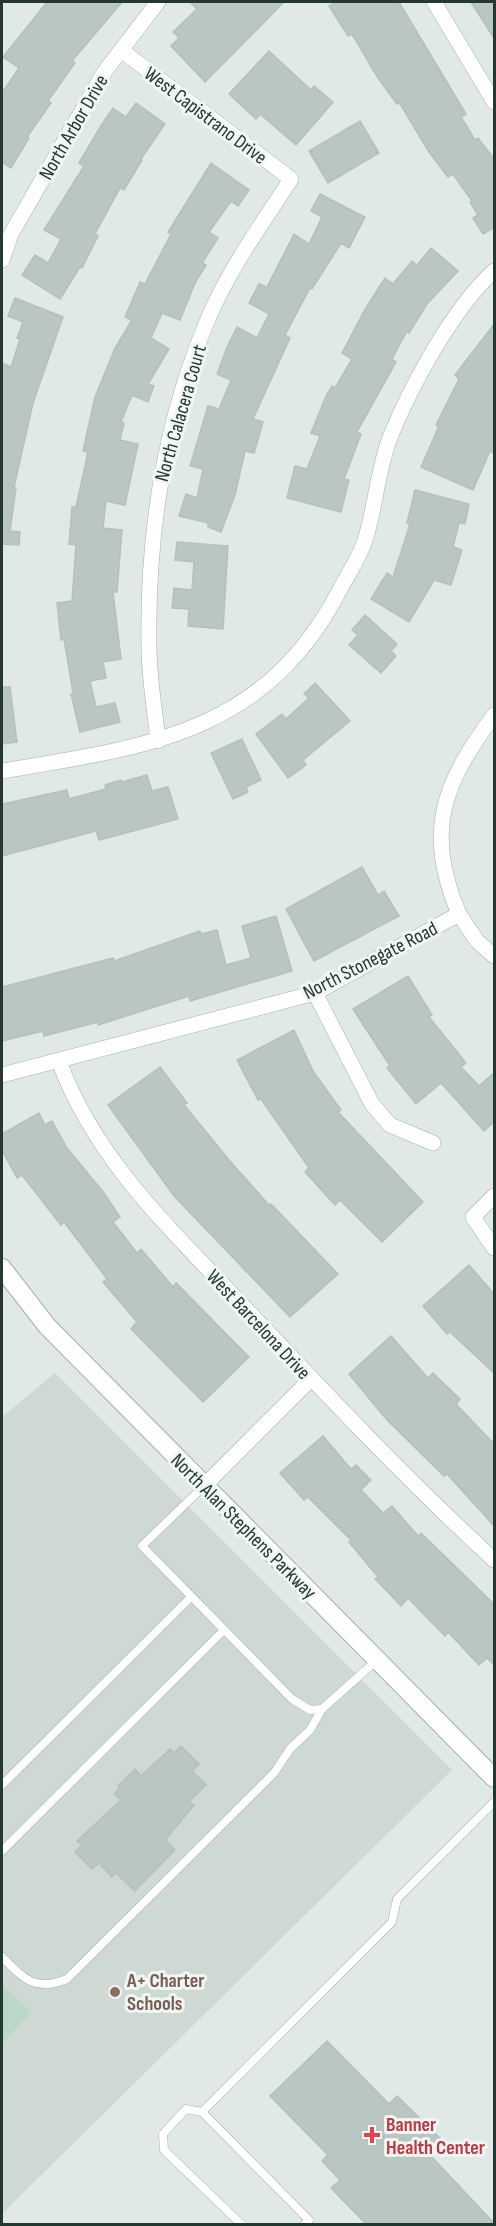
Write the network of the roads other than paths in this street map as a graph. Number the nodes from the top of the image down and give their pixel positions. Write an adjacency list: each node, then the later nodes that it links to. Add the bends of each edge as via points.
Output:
1 (158, 2): 3 (street, North Arbor Drive)
2 (434, 2): 4 (street)
3 (121, 50): 5 (street, West Capistrano Drive); 6 (street, North Arbor Drive, via 11,234)
4 (495, 102)
5 (291, 179): 9 (street, North Calacera Court, via 244,251 208,318 166,448 152,526 149,637)
6 (2, 260)
7 (495, 271): 9 (street, via 434,350 390,437 366,540 325,618 273,680 231,709)
8 (495, 715): 11 (street, North Stonegate Road, via 457,771 444,806 441,846 445,882)
9 (158, 741): 10 (street, via 129,750)
10 (2, 771)
11 (459, 914): 12 (street, via 477,940); 13 (street, North Stonegate Road)
12 (495, 956)
13 (315, 993): 14 (street, North Stonegate Road); 16 (street, via 372,1104 390,1125)
14 (59, 1061): 15 (street, North Stonegate Road); 20 (street, West Barcelona Drive, via 72,1096 128,1181)
15 (2, 1075)
16 (433, 1143)
17 (495, 1196): 18 (street, via 473,1217)
18 (495, 1248)
19 (2, 1268): 21 (street, North Alan Stephens Parkway, via 47,1326)
20 (310, 1380): 21 (street); 22 (street, West Barcelona Drive, via 441,1512)
21 (204, 1486): 23 (lane, via 142,1546); 25 (street, North Alan Stephens Parkway)
22 (495, 1560)
23 (191, 1597): 24 (lane); 28 (lane)
24 (223, 1631): 26 (lane, via 292,1699 310,1710); 30 (lane)
25 (377, 1660): 26 (lane); 27 (street, North Alan Stephens Parkway)
26 (322, 1710): 31 (lane, via 273,1773 67,1979 37,1985 21,1977)
27 (495, 1778)
28 (2, 1785)
29 (495, 1802): 32 (lane, via 397,1899 392,1922)
30 (2, 1851)
31 (2, 1957)
32 (202, 2112): 33 (lane, via 186,2109 163,2134 164,2150); 34 (lane, via 309,2220)
33 (241, 2224)
34 (305, 2224)

